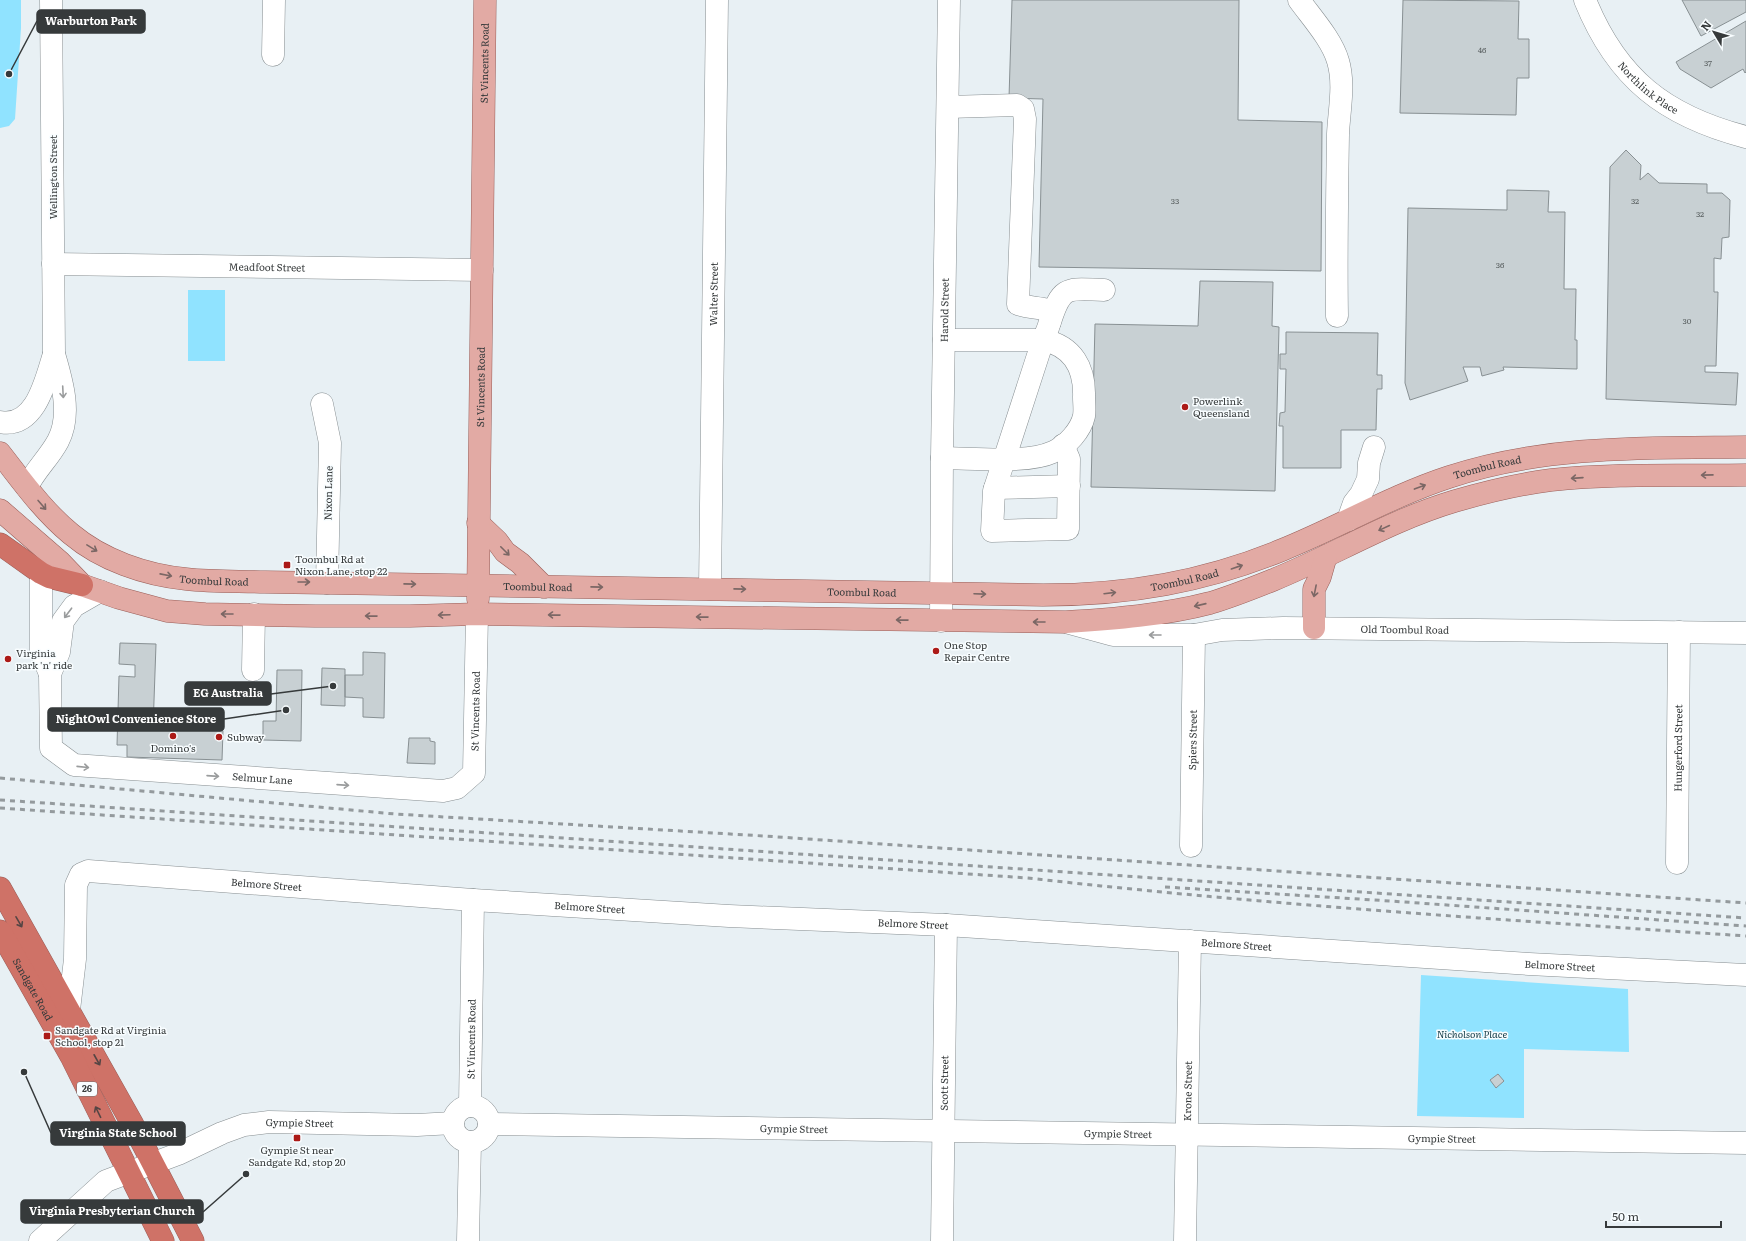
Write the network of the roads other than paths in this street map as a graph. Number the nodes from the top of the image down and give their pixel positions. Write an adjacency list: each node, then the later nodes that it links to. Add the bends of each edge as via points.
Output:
1 (51, 0): 11 (street, Wellington Street)
2 (274, 0): 8 (street)
3 (485, 0): 12 (main road, St Vincents Road)
4 (717, 0): 42 (street, Walter Street)
5 (949, 0): 9 (street, Harold Street)
6 (1299, 0): 14 (street, via 1330,44 1338,61 1341,84)
7 (1585, 0): 10 (street, Northlink Place, via 1607,46 1636,81 1656,98 1682,114 1705,125)
8 (273, 55)
9 (948, 107): 15 (street, via 1017,105 1023,109 1025,119 1018,304 1048,310); 16 (street, Harold Street)
10 (1746, 137)
11 (53, 264): 12 (street, Meadfoot Street); 17 (street, Wellington Street)
12 (482, 270): 34 (main road, St Vincents Road)
13 (1104, 290): 15 (street, via 1072,289 1065,292 1054,307)
14 (1337, 316)
15 (1047, 331): 16 (street); 20 (street, via 1053,342 1071,355 1079,365 1085,382 1084,416 1073,437); 25 (street)
16 (944, 340): 24 (street, Harold Street)
17 (54, 354): 19 (street, Wellington Street, via 42,393 30,410 16,421); 29 (street, Wellington Street, one-way to 29, via 63,384 63,427 58,441 38,467)
18 (322, 404): 39 (street, Nixon Lane, via 330,443)
19 (0, 422)
20 (1063, 445): 25 (street, via 1054,452 1039,456); 28 (street, via 1069,459)
21 (1374, 447): 27 (street)
22 (1746, 447): 31 (main road, Toombul Road, one-way to 22, via 1450,476 1543,454 1606,449)
23 (0, 453): 29 (main road, Toombul Road)
24 (942, 458): 25 (street); 44 (street, Harold Street)
25 (1004, 459): 30 (street)
26 (1746, 475): 36 (main road, one-way to 36, via 1584,478 1518,486 1428,510)
27 (1368, 479): 31 (street, via 1374,486); 33 (street, via 1354,503)
28 (1069, 486): 30 (street); 30 (street, via 1068,529 992,531)
29 (27, 487): 37 (main road, Toombul Road, one-way to 37, via 71,534 96,551)
30 (995, 488)
31 (1394, 498): 33 (main road, Toombul Road)
32 (0, 510): 43 (main road, via 60,562)
33 (1348, 520): 44 (main road, Toombul Road, one-way to 33, via 1074,595 1164,586 1254,561)
34 (478, 523): 40 (main road, St Vincents Road); 41 (main road, one-way to 41, via 505,552)
35 (0, 544): 38 (highway)
36 (1326, 556): 48 (main road, one-way to 48, via 1272,581 1210,602 1163,612); 49 (main road, one-way to 49, via 1314,589)
37 (129, 566): 39 (main road, Toombul Road, one-way to 39, via 185,579); 43 (main road)
38 (41, 573): 43 (highway); 54 (street, via 41,652)
39 (327, 582): 40 (main road, Toombul Road, one-way to 40)
40 (478, 585): 41 (main road, Toombul Road); 46 (main road, St Vincents Road)
41 (544, 587): 42 (main road, Toombul Road, one-way to 42)
42 (710, 589): 44 (main road, Toombul Road, one-way to 44)
43 (100, 591): 45 (main road, one-way to 43, via 167,611); 54 (street, one-way to 54, via 74,606 63,621 59,652)
44 (941, 593): 47 (street, Harold Street)
45 (254, 614): 46 (main road, one-way to 45); 53 (street, via 253,670)
46 (477, 614): 47 (main road, one-way to 46); 55 (street, St Vincents Road)
47 (941, 621): 48 (main road, one-way to 47)
48 (1066, 622): 52 (street, Old Toombul Road, one-way to 48, via 1113,635)
49 (1314, 628): 50 (street, Old Toombul Road); 52 (street, Old Toombul Road, via 1222,630)
50 (1679, 632): 51 (street, Old Toombul Road); 57 (street, Hungerford Street)
51 (1746, 634)
52 (1194, 635): 56 (street, Spiers Street)
53 (241, 660)
54 (50, 674): 55 (street, Selmur Lane, one-way to 55, via 51,748 80,767 443,792 457,788)
55 (474, 774)
56 (1191, 846)
57 (1677, 863)
58 (80, 874): 60 (street, Belmore Street, via 95,871); 65 (street, Sandgate Road, via 76,885 75,959)
59 (0, 888): 65 (highway, Sandgate Road / 26, one-way to 65)
60 (473, 900): 61 (street, Belmore Street, via 729,916); 66 (street, St Vincents Road)
61 (946, 925): 63 (street, Belmore Street); 69 (street, Scott Street)
62 (0, 931): 74 (highway, Sandgate Road / 26, one-way to 62, via 71,1056)
63 (1190, 941): 64 (street, Belmore Street, via 1529,964); 70 (street, Krone Street)
64 (1746, 975)
65 (69, 1010): 73 (highway, Sandgate Road / 26, one-way to 73)
66 (470, 1106): 67 (street, via 460,1110); 68 (street, via 481,1109)
67 (453, 1123): 71 (street, via 453,1129 460,1138); 73 (street, Gympie Street, via 256,1123 232,1128)
68 (489, 1124): 69 (street, Gympie Street); 71 (street, via 485,1135)
69 (943, 1132): 70 (street, Gympie Street); 79 (street, Scott Street)
70 (1187, 1135): 72 (street, Gympie Street); 80 (street, Krone Street)
71 (470, 1142): 78 (street)
72 (1746, 1143)
73 (154, 1163): 74 (street, Gympie Street); 77 (highway, Sandgate Road / 26)
74 (128, 1172): 75 (street, Gympie Street, via 106,1181); 76 (highway, Sandgate Road / 26)
75 (40, 1241)
76 (163, 1241)
77 (193, 1241)
78 (468, 1241)
79 (942, 1241)
80 (1185, 1241)

